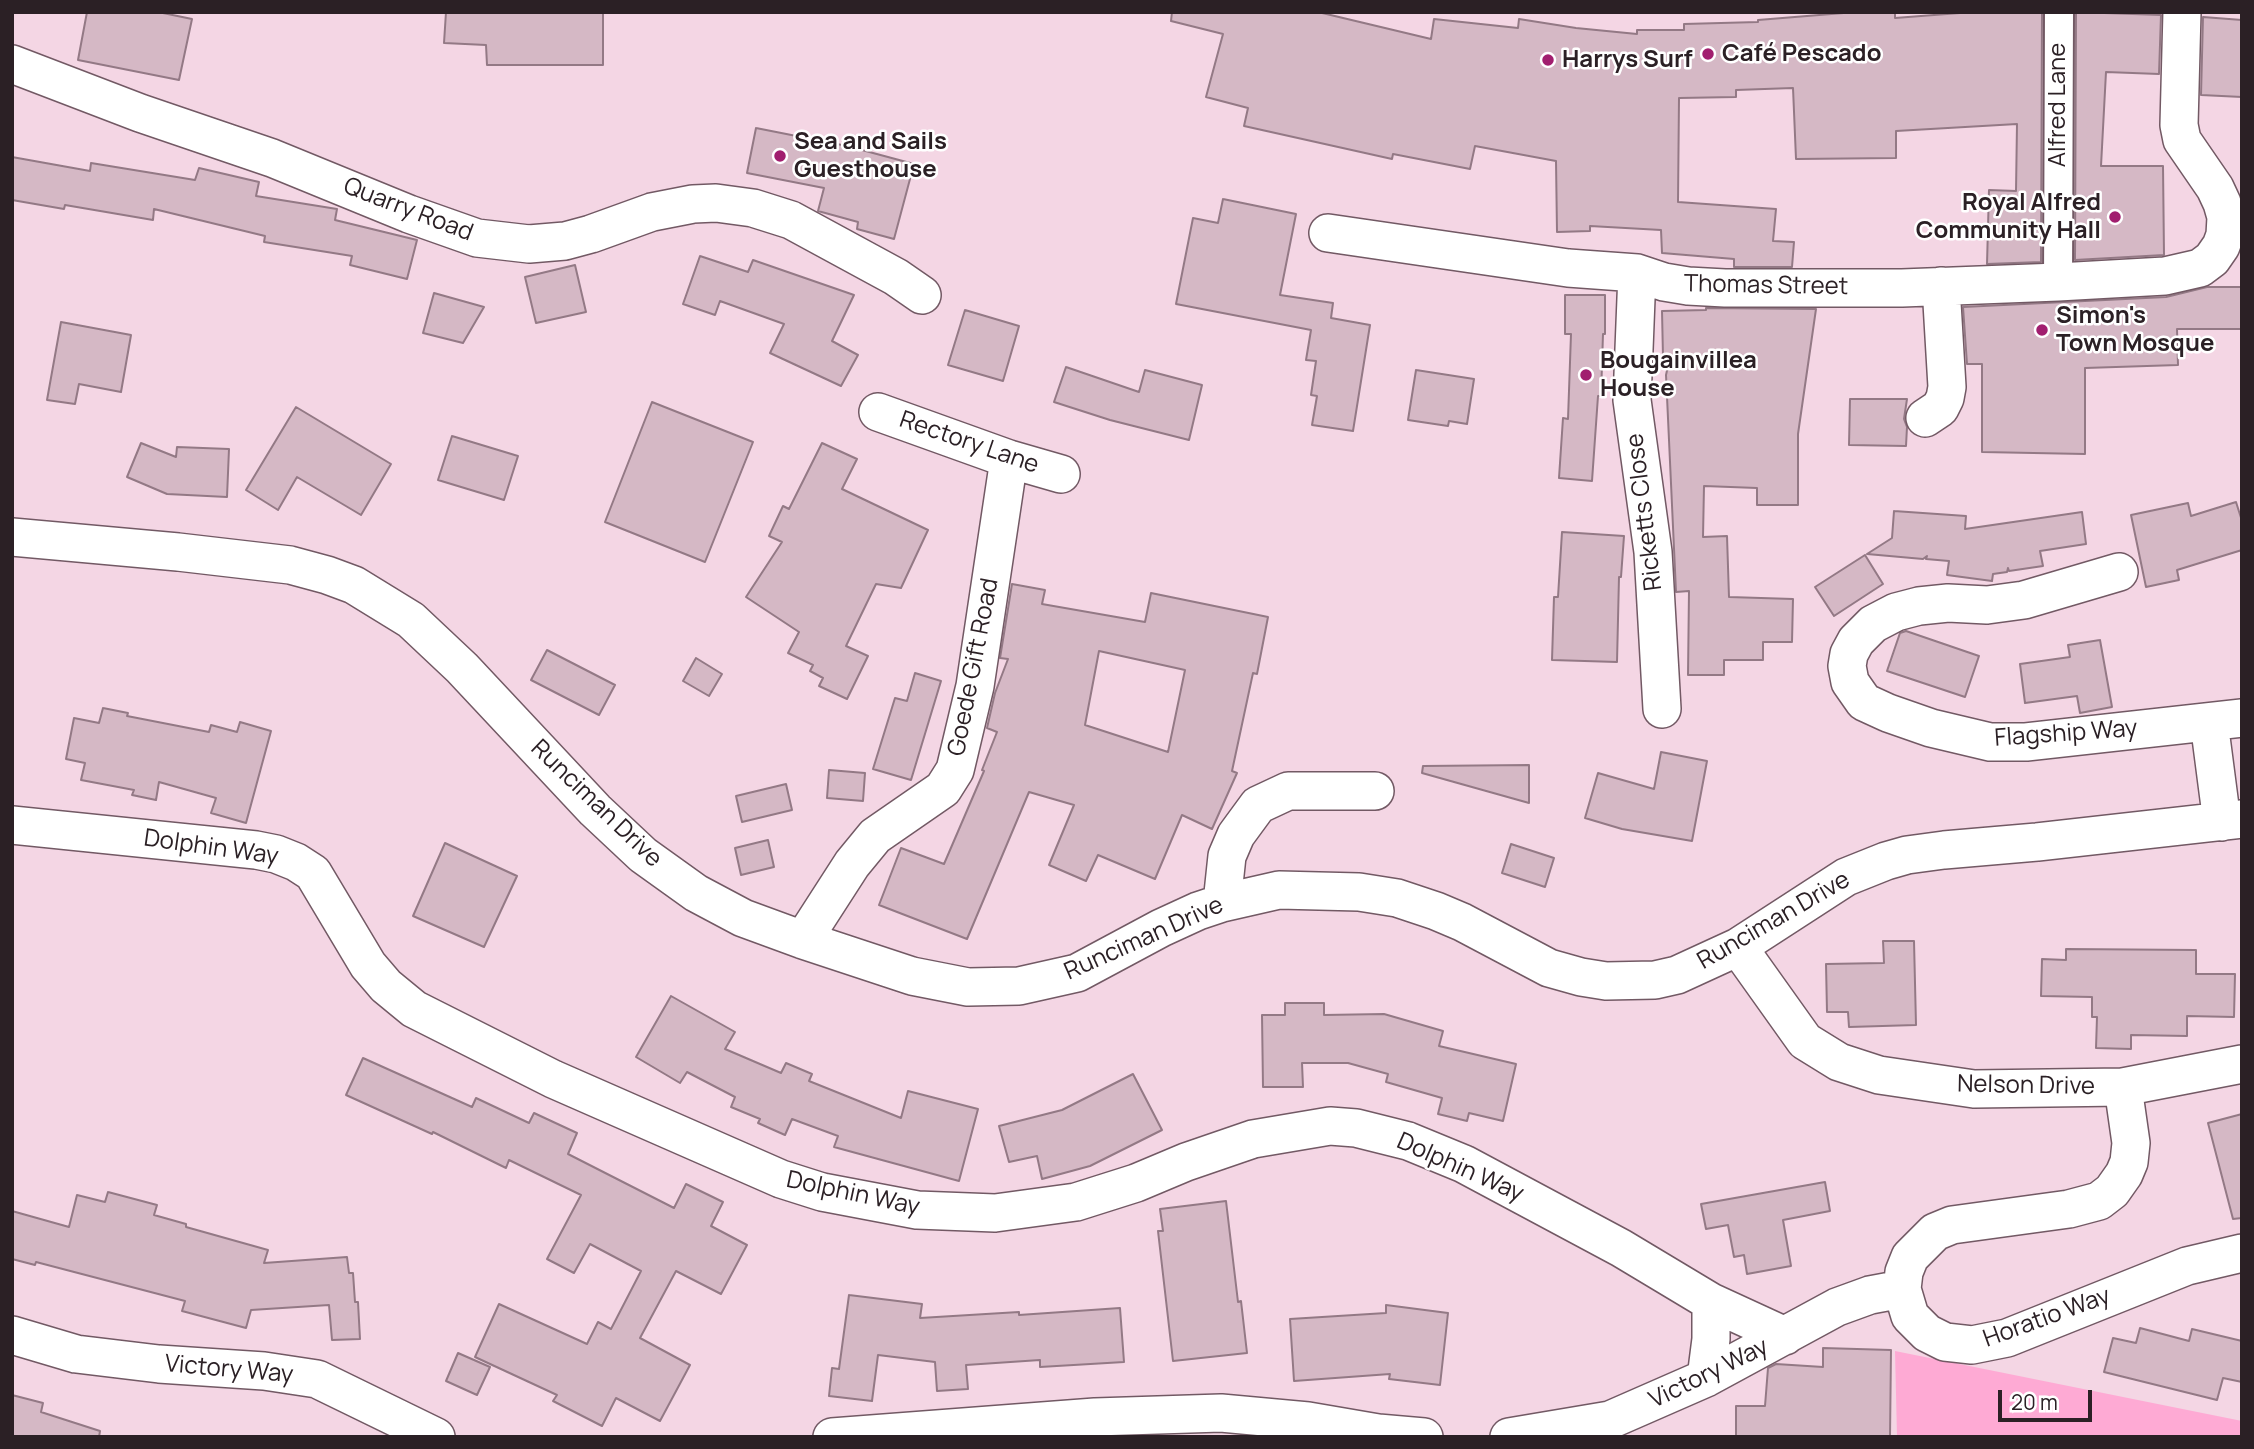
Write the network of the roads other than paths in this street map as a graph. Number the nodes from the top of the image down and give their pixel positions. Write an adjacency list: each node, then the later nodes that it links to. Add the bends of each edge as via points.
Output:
1 (2059, 12): 6 (street, Alfred Lane)
2 (2182, 12): 6 (street, Thomas Street, via 2179,125 2182,140 2222,203 2225,235 2212,259 2200,268 2165,276)
3 (12, 64): 8 (street, Quarry Road, via 477,238 529,244 565,240 652,212 716,203 753,208 800,225)
4 (1328, 233): 5 (street, Thomas Street, via 1568,268)
5 (1637, 273): 7 (street, Thomas Street, via 1688,286); 15 (street, Ricketts Close, via 1632,400 1653,552)
6 (2057, 282): 7 (street, Thomas Street)
7 (1941, 286): 10 (street, via 1947,387 1940,408)
8 (922, 295)
9 (878, 411): 11 (street, Rectory Lane)
10 (1925, 418)
11 (1009, 459): 12 (street, Rectory Lane); 21 (street, Goede Gift Road, via 975,686 955,770 943,789 875,836)
12 (1061, 474)
13 (12, 537): 21 (street, Runciman Drive, via 290,565 354,585 411,620 643,855 696,893 743,918)
14 (2119, 572): 16 (street, Flagship Way, via 2024,600 1987,605 1948,603 1896,612 1873,624 1856,641 1847,666 1850,682 1864,702 1888,713 1990,741)
15 (1662, 709)
16 (2225, 720): 18 (street)
17 (1375, 791): 20 (street, via 1289,791 1258,805 1227,856)
18 (2232, 820): 22 (street, Runciman Drive, via 1907,855 1846,877)
19 (12, 825): 27 (street, Dolphin Way, via 256,850 296,862 313,873 368,965 414,1009 554,1079 781,1179 822,1192 917,1210 995,1213 1076,1202 1253,1139 1330,1126 1356,1128 1408,1141 1464,1164 1611,1242)
20 (1222, 903): 21 (street, Runciman Drive, via 1161,928 1077,973 1019,986 968,987 912,976); 22 (street, Runciman Drive, via 1279,890 1397,898 1462,922 1549,968 1606,981 1677,975)
21 (803, 940)
22 (1738, 947): 24 (street, Nelson Drive, via 1805,1041 1839,1062 1879,1075 1974,1089)
23 (2242, 1064): 24 (street, Nelson Drive)
24 (2123, 1087): 26 (street, via 2131,1143 2129,1162 2112,1191 2099,1201 2069,1209 1952,1225 1935,1232 1910,1257)
25 (2242, 1253): 26 (street, Horatio Way, via 2187,1266 2007,1338 1972,1345 1927,1334 1910,1316)
26 (1902, 1289): 29 (street, Victory Way, via 1837,1307)
27 (1711, 1302): 29 (street, Dolphin Way); 30 (street)
28 (12, 1335): 31 (street, Victory Way, via 76,1354 317,1379)
29 (1785, 1336): 30 (street, Victory Way)
30 (1706, 1378): 34 (street, Victory Way, via 1610,1420)
31 (436, 1437)
32 (832, 1437): 33 (street, via 1095,1417 1221,1413)
33 (1424, 1437)
34 (1509, 1437)

